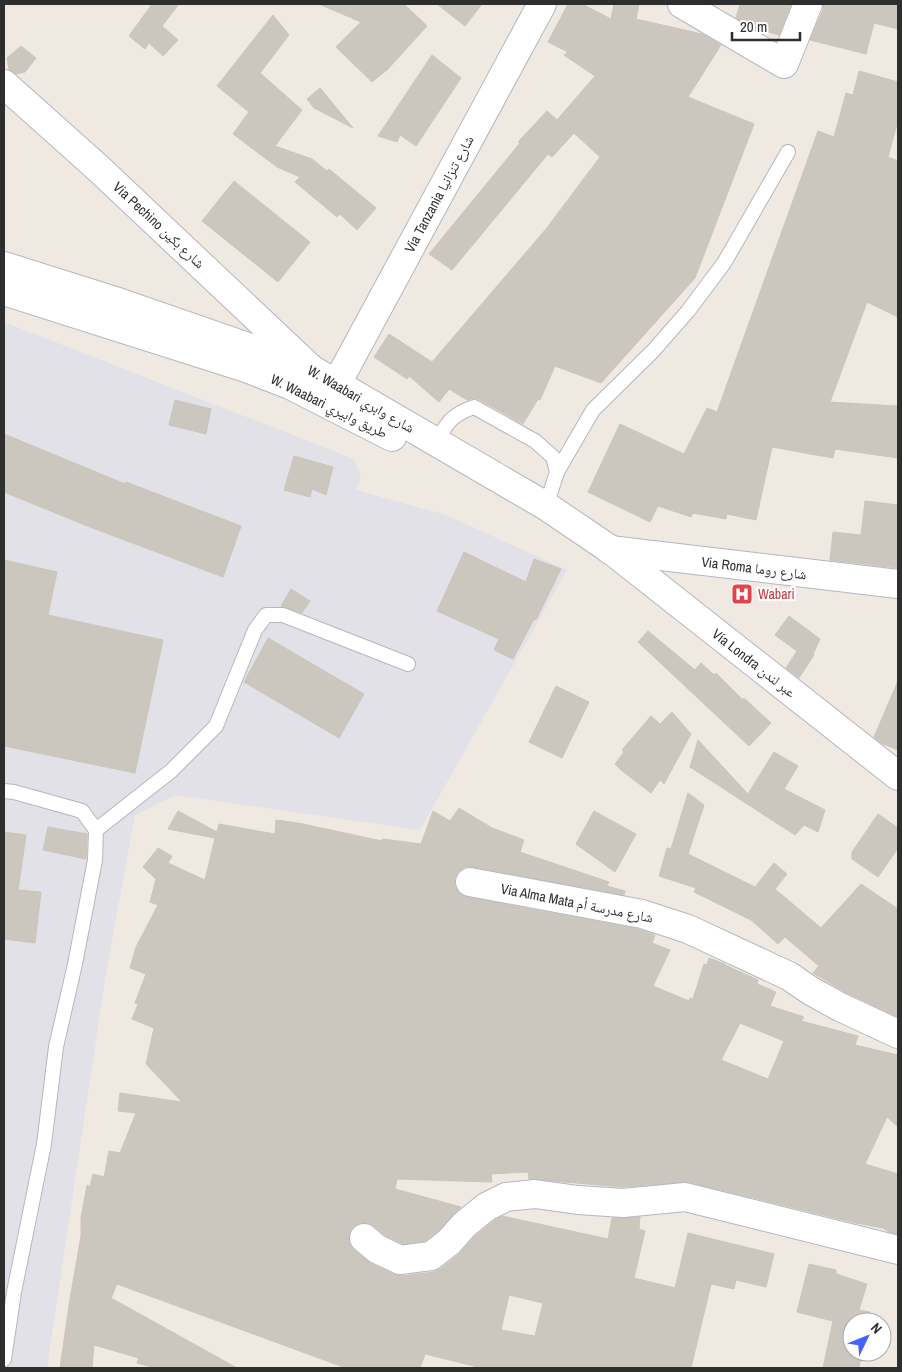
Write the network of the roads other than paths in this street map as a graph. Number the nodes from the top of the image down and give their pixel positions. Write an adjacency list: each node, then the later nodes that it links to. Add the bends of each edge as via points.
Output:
1 (542, 4): 9 (street, Via Tanzania شارع تنزانيا)
2 (682, 4): 3 (street, via 784,64)
3 (808, 4)
4 (4, 84): 8 (street, Via Pechino شارع بكين)
5 (788, 152): 11 (lane, via 724,263 653,351 592,410)
6 (4, 266): 8 (street, W. Waabari شارع وابري)
7 (4, 291): 13 (street, W. Waabari طريق وابيري, via 290,385)
8 (311, 369): 9 (street, W. Waabari شارع وابري)
9 (336, 384): 10 (street, W. Waabari شارع وابري)
10 (436, 442): 11 (lane, via 446,424 459,412 474,407 535,441 553,457); 12 (street, W. Waabari شارع وابري)
11 (557, 472): 12 (lane)
12 (546, 506): 13 (street, W. Waabari شارع وابري)
13 (611, 550): 14 (street, Via Roma شارع روما); 16 (street, Vía Londra عبر لندن)
14 (898, 584)
15 (408, 664): 18 (lane, via 283,615 266,615 255,630 216,726 172,771)
16 (898, 776)
17 (4, 791): 18 (lane, via 82,811)
18 (96, 830): 23 (lane, via 95,860 56,1047 44,1144 14,1292)
19 (470, 882): 20 (street, Via Alma Mata شارع مدرسة أم, via 642,914 688,929 789,976 840,1007)
20 (898, 1034)
21 (364, 1238): 22 (street, via 377,1249 400,1260 430,1256 486,1207 506,1197 535,1194 624,1203 685,1196)
22 (898, 1250)
23 (4, 1360)

